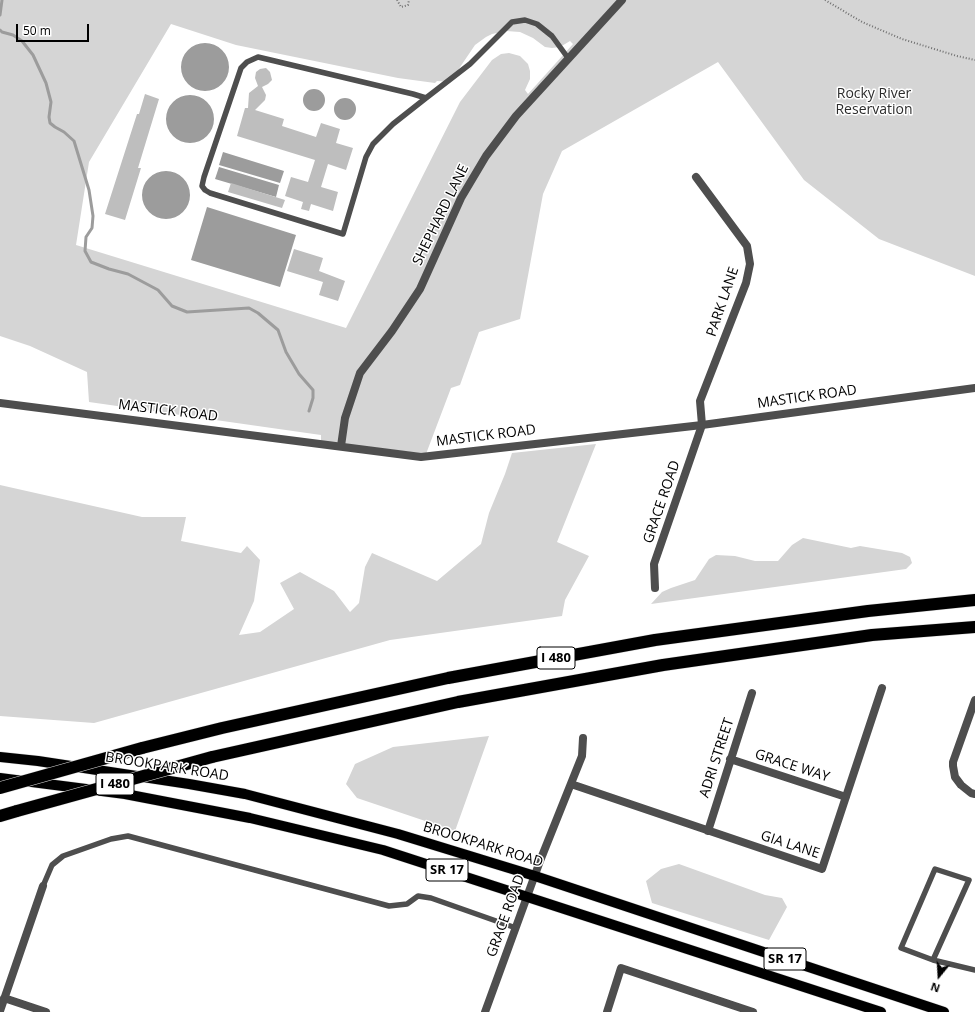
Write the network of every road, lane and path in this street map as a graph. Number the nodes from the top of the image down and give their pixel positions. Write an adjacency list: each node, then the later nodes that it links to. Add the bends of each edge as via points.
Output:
1 (397, 0): 2 (path, via 401,6 408,5)
2 (410, 0)
3 (622, 0): 5 (street, SHEPHARD LANE)
4 (825, 0): 6 (path, via 862,22 902,39)
5 (568, 58): 7 (lane, via 552,36 537,24 525,20 512,22 470,64); 12 (street, SHEPHARD LANE, via 516,116 486,156 464,192 420,289 360,373 345,418)
6 (975, 60)
7 (426, 98): 7 (lane, via 373,144 366,157 343,234 210,193 202,186 241,68 258,57)
8 (696, 177): 11 (street, PARK LANE, via 747,246 750,264 746,283 700,401)
9 (975, 388): 11 (street, MASTICK ROAD)
10 (0, 403): 12 (street, MASTICK ROAD)
11 (702, 425): 12 (street, MASTICK ROAD, via 421,457); 13 (street, GRACE ROAD, via 654,564)
12 (341, 446)
13 (655, 588)
14 (975, 600): 24 (highway, I 480, bridge, via 868,611 655,640 441,680 222,728)
15 (975, 627): 27 (highway, I 480, bridge, via 872,636 663,666 458,702 212,758)
16 (882, 688): 26 (street, GIA LANE)
17 (752, 693): 21 (street, ADRI STREET)
18 (975, 700): 25 (street, via 953,762 955,777 961,785)
19 (584, 738): 23 (street, GRACE ROAD, via 582,756)
20 (0, 757): 29 (main road, BROOKPARK ROAD / SR 17, via 245,794 398,834)
21 (730, 759): 26 (street, GRACE WAY); 28 (street, ADRI STREET)
22 (0, 778): 31 (main road, SR 17, via 125,794 250,818 383,850)
23 (571, 784): 28 (street, GIA LANE); 29 (street, GRACE ROAD)
24 (0, 788)
25 (975, 794)
26 (846, 797): 28 (street, GIA LANE, via 822,869)
27 (0, 816)
28 (708, 831)
29 (534, 876): 31 (street, GRACE ROAD); 42 (main road, BROOKPARK ROAD / SR 17)
30 (43, 886): 32 (lane, via 52,865 63,856 111,839 128,836 389,906 407,904 418,896 431,898); 35 (street)
31 (528, 896): 32 (street, GRACE ROAD); 41 (main road, SR 17)
32 (516, 928): 38 (street, GRACE ROAD)
33 (933, 960): 33 (lane, via 901,948 935,869 969,880); 34 (lane)
34 (975, 970)
35 (4, 998): 36 (street); 37 (street)
36 (0, 1011)
37 (46, 1012)
38 (485, 1012)
39 (607, 1012): 40 (street, via 621,968)
40 (754, 1012)
41 (881, 1012)
42 (944, 1012)

